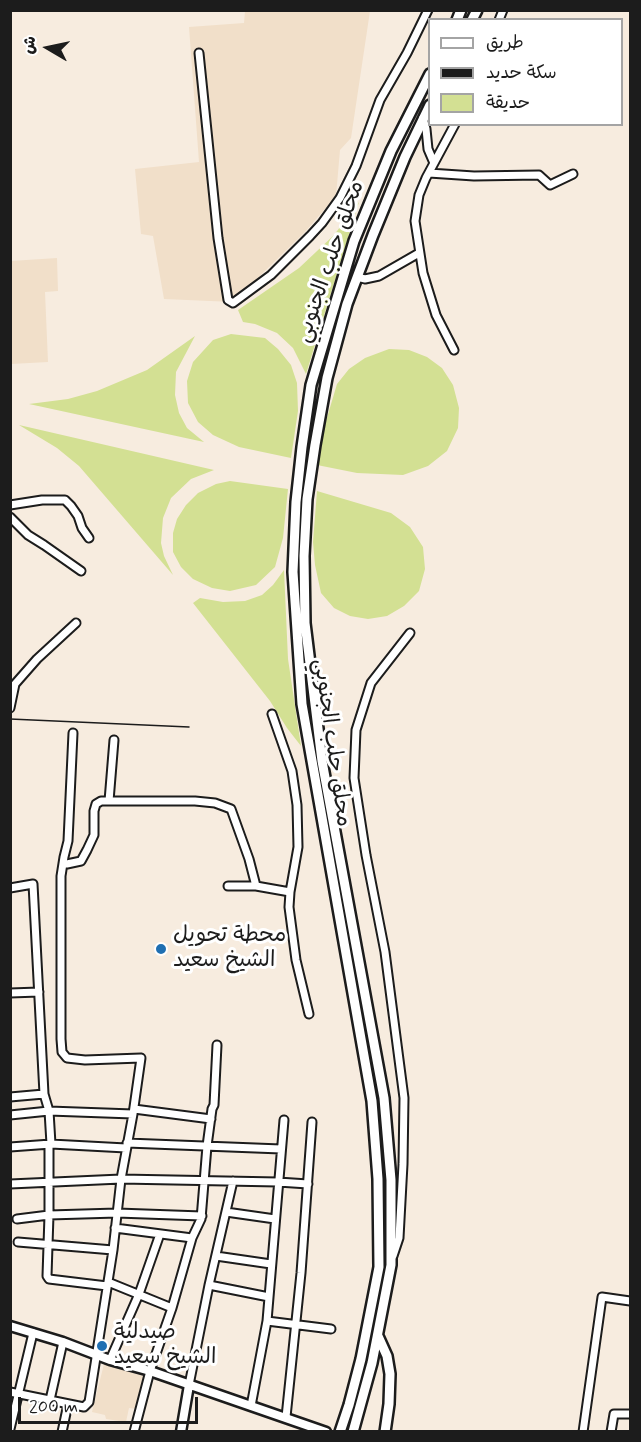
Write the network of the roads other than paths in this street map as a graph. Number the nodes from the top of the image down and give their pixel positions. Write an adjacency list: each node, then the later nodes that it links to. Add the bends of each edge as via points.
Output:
1 (428, 10): 2 (street, via 380,100 352,177 340,198 322,223 271,275 232,303 228,300 218,238)
2 (199, 53)
3 (428, 76): 97 (highway, محلق حلب الجنوبي, via 391,151 354,241 311,385 296,502 293,572 302,704 372,1101 378,1179 379,1267 361,1359)
4 (428, 107): 5 (highway, محلق حلب الجنوبي)
5 (423, 118): 7 (street); 11 (highway, محلق حلب الجنوبي)
6 (454, 126): 7 (street)
7 (434, 163): 8 (street)
8 (429, 173): 9 (street, via 539,174 550,185); 10 (street, via 419,195 415,221)
9 (573, 174)
10 (419, 253): 11 (street, via 380,276); 12 (street, via 436,315)
11 (357, 278): 67 (highway, محلق حلب الجنوبي, via 327,378 315,445 307,499 304,623 322,761 384,1098 391,1180)
12 (454, 350)
13 (10, 505): 15 (street, via 65,500)
14 (10, 517): 16 (street, via 28,535)
15 (89, 538)
16 (81, 571)
17 (76, 623): 19 (street, via 15,684)
18 (410, 633): 67 (street, via 371,683 356,730 354,778 385,952 404,1098 399,1238)
19 (10, 708)
20 (272, 714): 28 (street, via 292,771 297,805 298,847)
21 (73, 733): 24 (street, via 69,841)
22 (114, 740): 23 (street)
23 (109, 801): 24 (street, via 96,804 94,835 81,861); 26 (street, via 195,801 231,809)
24 (63, 864): 36 (street, via 63,1052 68,1058 85,1060 141,1058)
25 (228, 886): 26 (street)
26 (256, 886): 28 (street)
27 (10, 888): 29 (street, via 33,884)
28 (290, 892): 31 (street, via 296,960)
29 (39, 992): 30 (street); 33 (street)
30 (10, 993)
31 (309, 1014)
32 (217, 1045): 38 (street)
33 (44, 1094): 34 (street); 35 (street)
34 (10, 1096)
35 (49, 1111): 36 (street); 37 (street); 41 (street)
36 (134, 1111): 38 (street); 42 (street)
37 (10, 1115)
38 (211, 1119): 43 (street)
39 (284, 1120): 45 (street)
40 (312, 1122): 52 (street)
41 (50, 1144): 42 (street); 44 (street); 47 (street)
42 (127, 1145): 43 (street); 46 (street)
43 (207, 1146): 45 (street); 48 (street)
44 (10, 1147)
45 (280, 1149): 50 (street)
46 (121, 1179): 47 (street); 48 (street); 54 (street)
47 (49, 1181): 51 (street); 55 (street)
48 (204, 1181): 49 (street); 56 (street)
49 (233, 1181): 50 (street); 53 (street)
50 (278, 1182): 52 (street); 58 (street)
51 (10, 1184)
52 (308, 1184): 75 (street)
53 (226, 1212): 58 (street); 65 (street)
54 (117, 1213): 55 (street); 56 (street); 59 (street)
55 (49, 1215): 57 (street); 63 (street)
56 (202, 1216): 61 (street)
57 (16, 1218)
58 (275, 1219): 66 (street)
59 (115, 1228): 60 (street); 64 (street)
60 (160, 1234): 61 (street); 70 (street)
61 (192, 1238): 73 (street)
62 (18, 1242): 63 (street)
63 (48, 1245): 64 (street); 68 (street, via 48,1278)
64 (113, 1250): 68 (street)
65 (216, 1256): 66 (street); 69 (street)
66 (271, 1264): 71 (street)
67 (391, 1265): 79 (highway, محلق حلب الجنوبي)
68 (108, 1284): 70 (street); 81 (street)
69 (209, 1286): 71 (street); 84 (street)
70 (139, 1294): 73 (street); 82 (street)
71 (269, 1297): 74 (street)
72 (630, 1301): 100 (street, via 602,1297)
73 (172, 1308): 83 (street)
74 (267, 1321): 75 (street); 89 (street)
75 (296, 1325): 77 (street); 91 (street)
76 (10, 1326): 78 (main road)
77 (332, 1329)
78 (33, 1333): 80 (main road); 86 (street)
79 (378, 1336): 98 (highway, محلق حلب الجنوبي); 99 (highway, via 390,1374)
80 (63, 1342): 81 (main road); 87 (street)
81 (96, 1355): 82 (main road); 88 (street, via 89,1402 84,1407)
82 (110, 1360): 83 (main road)
83 (150, 1371): 84 (main road); 94 (street)
84 (189, 1385): 89 (main road); 95 (main road)
85 (10, 1392): 86 (street)
86 (19, 1393): 87 (street); 92 (street)
87 (50, 1400): 88 (street)
88 (68, 1404): 93 (street)
89 (251, 1406): 91 (main road)
90 (630, 1414): 101 (street, via 614,1414)
91 (286, 1417): 96 (main road)
92 (10, 1429)
93 (62, 1431)
94 (134, 1431)
95 (181, 1431)
96 (324, 1431)
97 (340, 1431)
98 (352, 1431)
99 (384, 1431)
100 (583, 1431)
101 (611, 1431)

